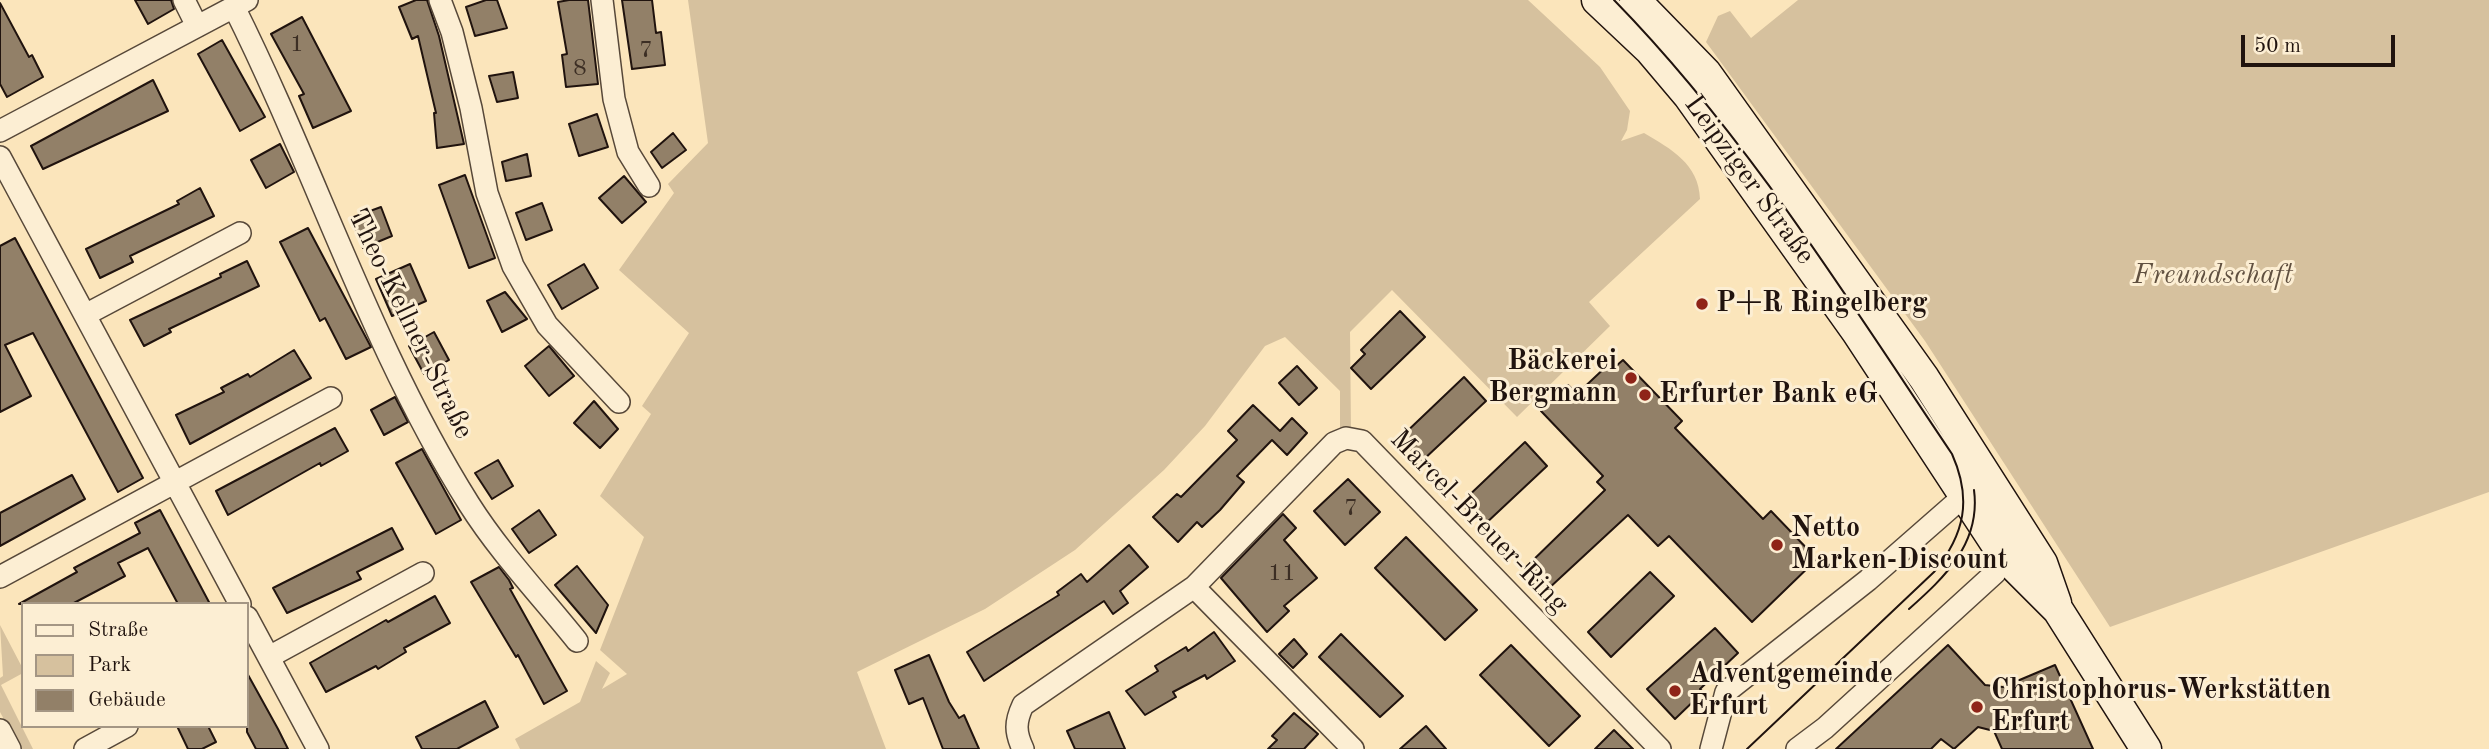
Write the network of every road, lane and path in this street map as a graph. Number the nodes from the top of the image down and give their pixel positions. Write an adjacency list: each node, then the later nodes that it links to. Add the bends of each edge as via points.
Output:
1 (184, 0): 7 (street)
2 (440, 0): 14 (street, via 471,108 487,193 513,266 547,325)
3 (602, 0): 10 (street, via 614,99 628,152)
4 (1597, 0): 16 (main road, Leipziger Straße, via 1650,50 1688,95 1857,332)
5 (1635, 0): 17 (main road, Leipziger Straße, via 1706,73 1924,377)
6 (240, 4): 7 (street); 25 (street, Theo-Kellner-Straße, via 354,281 430,433 492,537)
7 (197, 26): 8 (street)
8 (0, 131)
9 (0, 157): 12 (street)
10 (649, 186)
11 (240, 233): 12 (street)
12 (85, 315): 15 (street)
13 (331, 398): 15 (street)
14 (620, 402)
15 (174, 482): 20 (street); 22 (street)
16 (1965, 495): 17 (street, via 1975,494); 18 (main road, Leipziger Straße); 35 (street, via 1868,580 1726,692)
17 (2011, 512): 18 (street); 23 (main road, Leipziger Straße, via 2042,563)
18 (2004, 556): 23 (main road, Leipziger Straße); 36 (street, via 1995,573)
19 (424, 573): 26 (street)
20 (0, 577)
21 (1194, 587): 32 (street, Marcel-Breuer-Ring, via 1023,705 1016,719 1016,734); 33 (street); 34 (street, Marcel-Breuer-Ring, via 1334,443 1362,441)
22 (239, 602)
23 (2058, 610): 37 (main road, Leipziger Straße)
24 (248, 619): 26 (street)
25 (577, 641)
26 (269, 657): 31 (street)
27 (132, 729): 30 (street)
28 (0, 730): 29 (street)
29 (10, 749)
30 (85, 749)
31 (318, 749)
32 (1023, 749)
33 (1353, 749)
34 (1660, 749)
35 (1711, 749)
36 (1797, 749)
37 (2146, 749)

